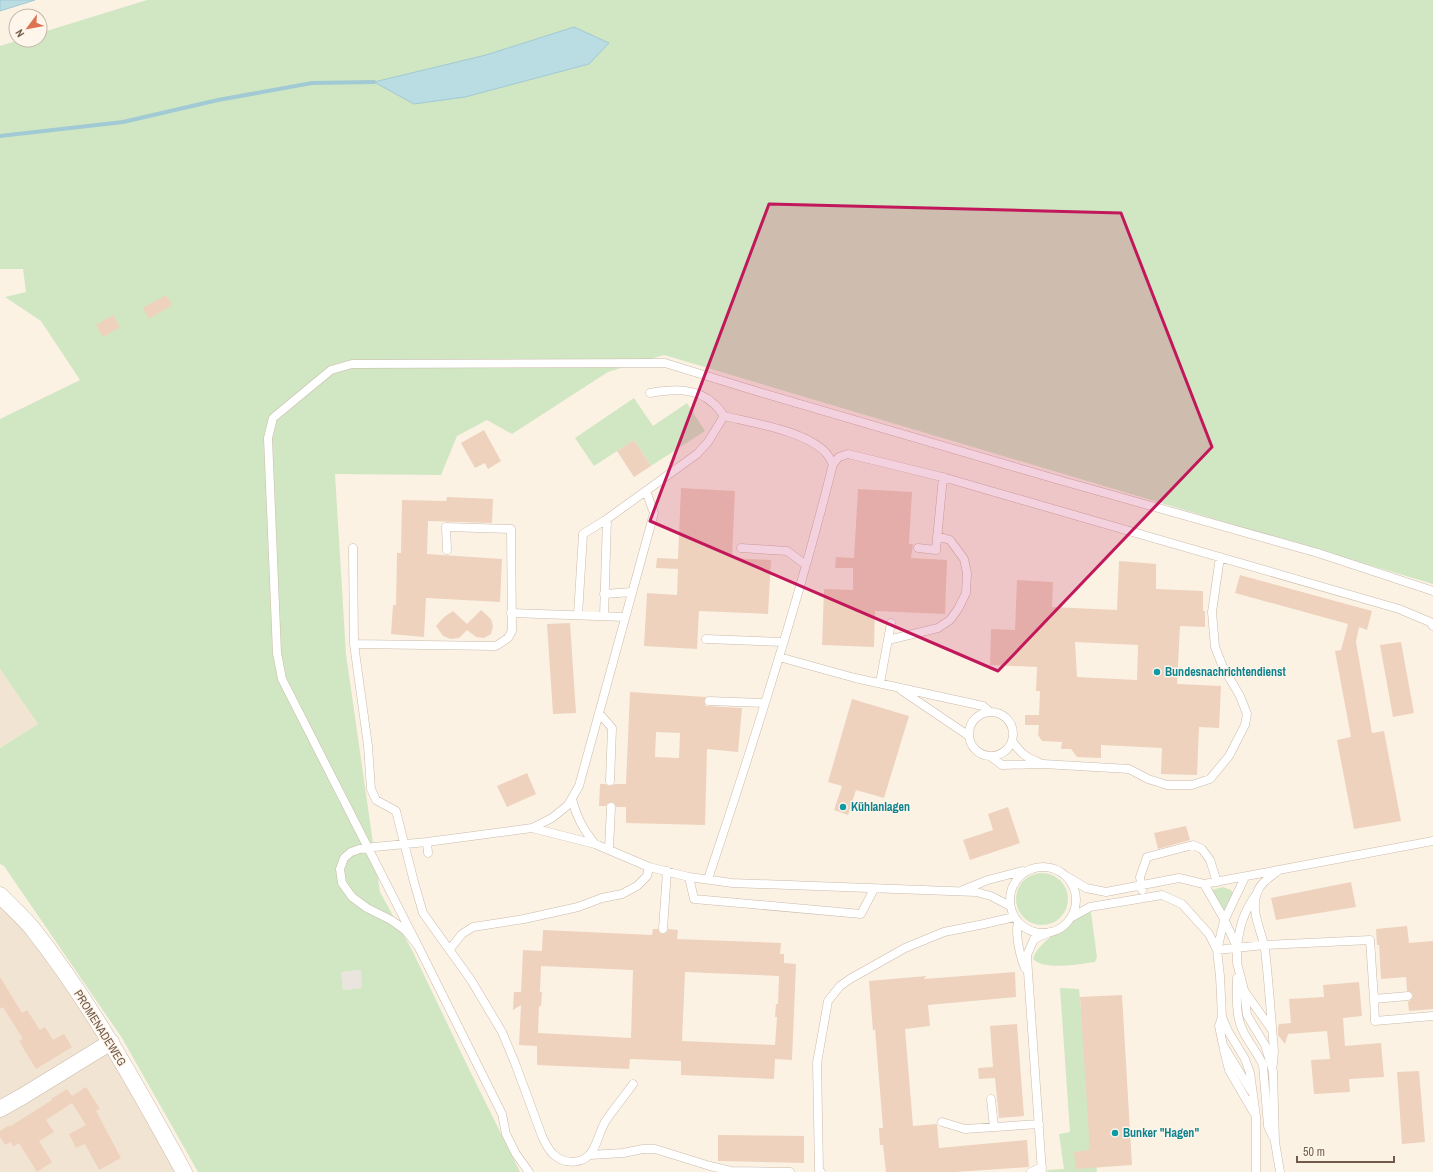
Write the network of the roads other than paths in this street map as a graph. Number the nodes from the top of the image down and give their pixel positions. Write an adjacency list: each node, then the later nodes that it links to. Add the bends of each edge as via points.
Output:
1 (650, 393): 2 (lane, via 683,390 700,393 714,403)
2 (724, 416): 3 (lane, via 790,432 827,453); 5 (lane, via 717,430 697,454)
3 (833, 464): 4 (lane, via 838,457 848,454); 13 (lane)
4 (943, 477): 7 (lane); 12 (lane)
5 (646, 491): 6 (lane); 15 (lane, via 654,513)
6 (607, 519): 16 (lane); 18 (lane, via 583,534)
7 (937, 536): 10 (lane, via 936,550); 24 (lane, via 950,540 964,559 967,573 966,593 950,620 938,628)
8 (353, 548): 26 (lane)
9 (741, 548): 13 (lane, via 787,551)
10 (918, 548)
11 (447, 550): 17 (lane, via 446,526 511,529)
12 (1220, 557): 22 (lane, via 1399,609 1430,622); 37 (lane, via 1212,612 1215,647 1247,714 1245,725 1229,756 1210,779 1192,785 1167,785 1129,769)
13 (806, 566): 25 (lane)
14 (1433, 591): 46 (lane, via 1318,553 1014,467 665,363 352,364 331,370 273,418 268,438 277,653 282,679)
15 (632, 592): 16 (lane); 20 (lane)
16 (604, 594): 19 (lane)
17 (511, 614): 18 (lane); 26 (lane, via 512,631 508,638 496,646)
18 (578, 616): 19 (lane)
19 (604, 616): 20 (lane)
20 (625, 617): 33 (lane)
21 (890, 623): 24 (lane)
22 (1433, 626)
23 (706, 639): 25 (lane)
24 (888, 640): 28 (lane)
25 (783, 642): 27 (lane)
26 (354, 644): 44 (lane, via 368,746 371,789 376,800 396,811)
27 (779, 656): 28 (lane); 31 (lane)
28 (880, 683): 29 (lane)
29 (897, 687): 32 (lane, via 983,706); 34 (lane)
30 (709, 701): 31 (lane)
31 (765, 703): 56 (lane)
32 (990, 712): 34 (lane, via 974,720); 35 (lane, via 1002,715 1010,723)
33 (599, 713): 38 (lane, via 612,728); 39 (lane, via 579,786)
34 (969, 736): 36 (lane, via 978,752)
35 (1012, 741): 36 (lane, via 1001,754); 37 (lane, via 1021,754)
36 (990, 756): 37 (lane, via 1002,765)
37 (1043, 764)
38 (610, 781)
39 (572, 799): 41 (lane, via 552,818); 45 (lane, via 582,827)
40 (611, 807): 47 (lane)
41 (532, 828): 43 (lane); 45 (lane)
42 (1433, 841): 50 (lane)
43 (427, 842): 44 (lane); 48 (lane)
44 (405, 844): 46 (lane); 76 (lane, via 423,913)
45 (596, 844): 47 (lane)
46 (368, 848): 74 (lane); 74 (lane, via 351,852 344,858 340,869 342,883 352,897 405,930)
47 (609, 849): 49 (lane)
48 (428, 853)
49 (649, 867): 51 (lane); 76 (lane, via 648,876 622,894 524,919 473,926 462,934)
50 (1278, 870): 53 (lane); 66 (lane, via 1262,883)
51 (667, 871): 54 (lane); 71 (lane)
52 (1025, 871): 55 (lane, via 1045,866); 63 (lane, via 988,880); 67 (lane, via 1017,877 1012,886)
53 (1245, 876): 57 (lane); 61 (lane)
54 (689, 877): 56 (lane); 62 (lane, via 694,899 860,914)
55 (1068, 877): 60 (lane, via 1086,888 1106,892); 68 (lane, via 1076,896 1076,907)
56 (708, 879): 62 (lane, via 732,884)
57 (1232, 879): 58 (lane); 61 (lane)
58 (1217, 882): 59 (lane); 60 (lane, via 1210,860 1202,849 1194,845 1148,857 1140,877)
59 (1204, 884): 60 (lane, via 1179,878); 70 (lane)
60 (1141, 885): 65 (lane)
61 (1241, 888): 66 (lane); 70 (lane)
62 (874, 889): 63 (lane)
63 (959, 891): 67 (lane, via 991,896)
64 (0, 895): 86 (street, PROMENADEWEG, via 31,926)
65 (1144, 898): 68 (lane, via 1090,907); 77 (lane, via 1162,895 1182,904 1209,934)
66 (1253, 905): 73 (lane); 75 (lane, via 1245,910)
67 (1010, 906): 69 (lane)
68 (1072, 916): 72 (lane, via 1066,924)
69 (1016, 919): 72 (lane, via 1032,932); 79 (lane, via 1022,962); 104 (lane, via 944,932 906,948 840,986 828,1002 817,1063)
70 (1224, 921): 75 (lane); 77 (lane)
71 (663, 929)
72 (1050, 932): 79 (lane, via 1034,940 1027,955)
73 (1264, 945): 75 (lane); 82 (lane, via 1370,940); 85 (lane)
74 (418, 946): 102 (lane, via 502,1114 506,1134)
75 (1237, 947): 77 (lane); 78 (lane)
76 (450, 949): 98 (lane, via 502,1032 547,1147 562,1161 581,1161)
77 (1217, 950): 83 (lane)
78 (1237, 963): 80 (lane); 97 (lane, via 1238,1018 1243,1032 1263,1065 1268,1126)
79 (1028, 972): 95 (lane)
80 (1244, 990): 85 (lane); 88 (lane, via 1247,1015 1265,1045)
81 (1408, 996): 82 (lane)
82 (1374, 999): 84 (lane, via 1375,1021)
83 (1222, 1016): 87 (lane, via 1220,1026); 90 (lane, via 1245,1059)
84 (1433, 1016)
85 (1272, 1031): 88 (lane)
86 (111, 1042): 92 (street); 101 (street, PROMENADEWEG)
87 (1223, 1045): 90 (lane); 93 (lane, via 1229,1070)
88 (1273, 1071): 97 (lane)
89 (633, 1084): 98 (lane, via 604,1123)
90 (1253, 1094): 93 (lane)
91 (991, 1099): 96 (lane)
92 (0, 1109)
93 (1256, 1116): 106 (lane)
94 (942, 1122): 96 (lane, via 965,1129)
95 (1039, 1124): 96 (lane); 100 (lane)
96 (994, 1127)
97 (1275, 1142): 99 (lane)
98 (590, 1155): 103 (lane, via 655,1149 730,1171)
99 (1277, 1158): 107 (lane); 108 (lane)
100 (1042, 1170): 105 (lane)
101 (184, 1172)
102 (529, 1172)
103 (790, 1172)
104 (821, 1172)
105 (1031, 1172)
106 (1257, 1172)
107 (1274, 1172)
108 (1280, 1172)

